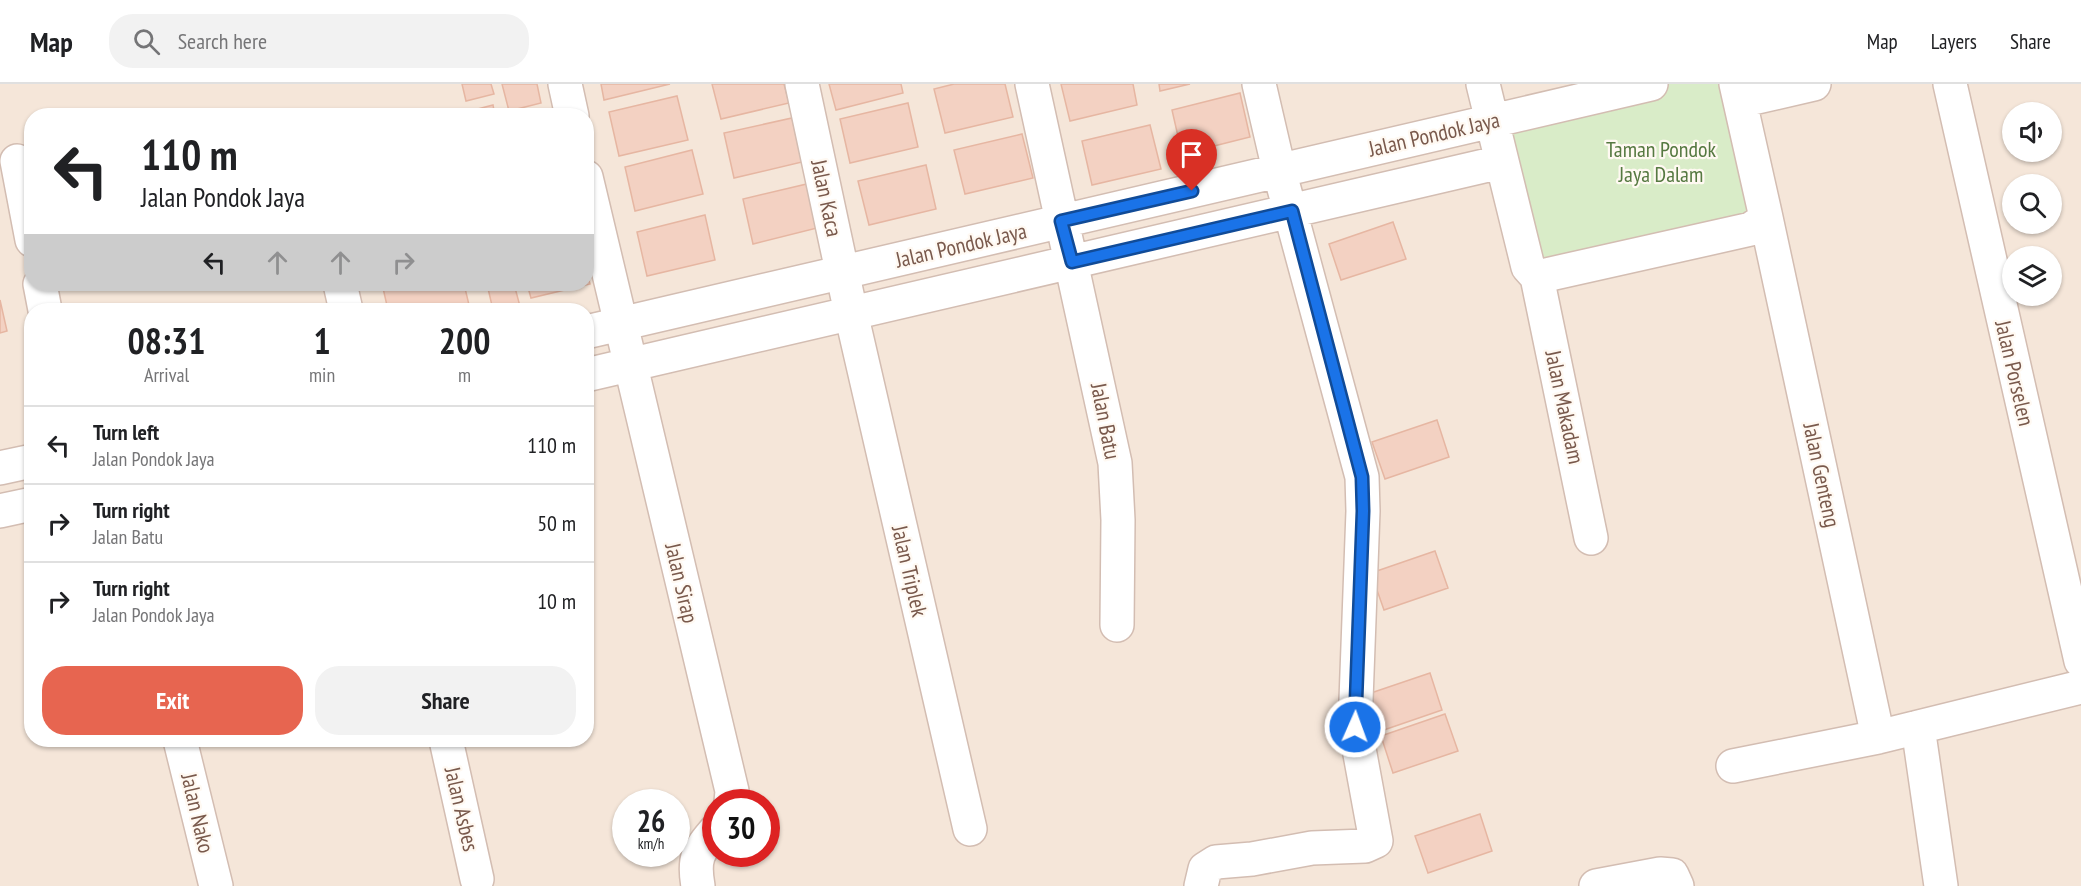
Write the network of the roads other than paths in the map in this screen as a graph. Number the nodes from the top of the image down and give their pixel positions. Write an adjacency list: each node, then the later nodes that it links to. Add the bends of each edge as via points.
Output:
1 (565, 84): 10 (street)
2 (802, 84): 21 (street, Jalan Kaca)
3 (1032, 84): 19 (street, Jalan Batu)
4 (1259, 84): 14 (street)
5 (1484, 84): 11 (street, Jalan Makadam)
6 (1651, 84): 11 (street, Jalan Pondok Jaya)
7 (1814, 84): 9 (street)
8 (1950, 84): 34 (street, Jalan Porselen)
9 (1738, 93): 18 (street, Jalan Genteng)
10 (570, 108)
11 (1492, 121): 13 (street, Jalan Makadam); 14 (street, Jalan Pondok Jaya)
12 (17, 161): 15 (street)
13 (1501, 162): 16 (street, Jalan Pondok Jaya); 22 (street, Jalan Makadam, via 1528,267)
14 (1279, 170): 16 (street); 19 (street, Jalan Pondok Jaya)
15 (24, 198)
16 (1292, 211): 20 (street, Jalan Pondok Jaya); 47 (street, via 1362,477 1355,727 1376,841 1365,846 1312,848 1216,862 1205,868)
17 (594, 212): 24 (street, Jalan Sirap)
18 (1765, 213): 22 (street, via 1751,229); 37 (street, Jalan Genteng)
19 (1061, 221): 20 (street, Jalan Batu); 21 (street, Jalan Pondok Jaya)
20 (1072, 262): 23 (street, Jalan Pondok Jaya); 33 (street, Jalan Batu, via 1115,463)
21 (844, 272): 23 (street, Jalan Kaca); 24 (street, Jalan Pondok Jaya)
22 (1537, 277): 32 (street, Jalan Makadam)
23 (851, 313): 26 (street, Jalan Pondok Jaya); 42 (street, Jalan Triplek)
24 (620, 324): 25 (street, Jalan Pondok Jaya); 26 (street, Jalan Sirap)
25 (594, 330)
26 (630, 364): 27 (street, Jalan Pondok Jaya); 41 (street, Jalan Sirap)
27 (594, 373)
28 (24, 463): 29 (street)
29 (0, 468)
30 (24, 506): 31 (street)
31 (0, 511)
32 (1591, 538)
33 (1117, 625)
34 (2081, 662)
35 (2081, 687): 36 (street)
36 (1918, 727): 37 (street); 50 (street)
37 (1878, 737): 40 (street)
38 (182, 747): 45 (street, Jalan Nako)
39 (448, 747): 44 (street, Jalan Asbes)
40 (1733, 766)
41 (732, 789)
42 (970, 829)
43 (702, 846): 46 (street, via 695,860)
44 (477, 879)
45 (216, 886)
46 (698, 886)
47 (1201, 886)
48 (1596, 886): 49 (street, via 1660,874 1672,875)
49 (1677, 886)
50 (1941, 886)

